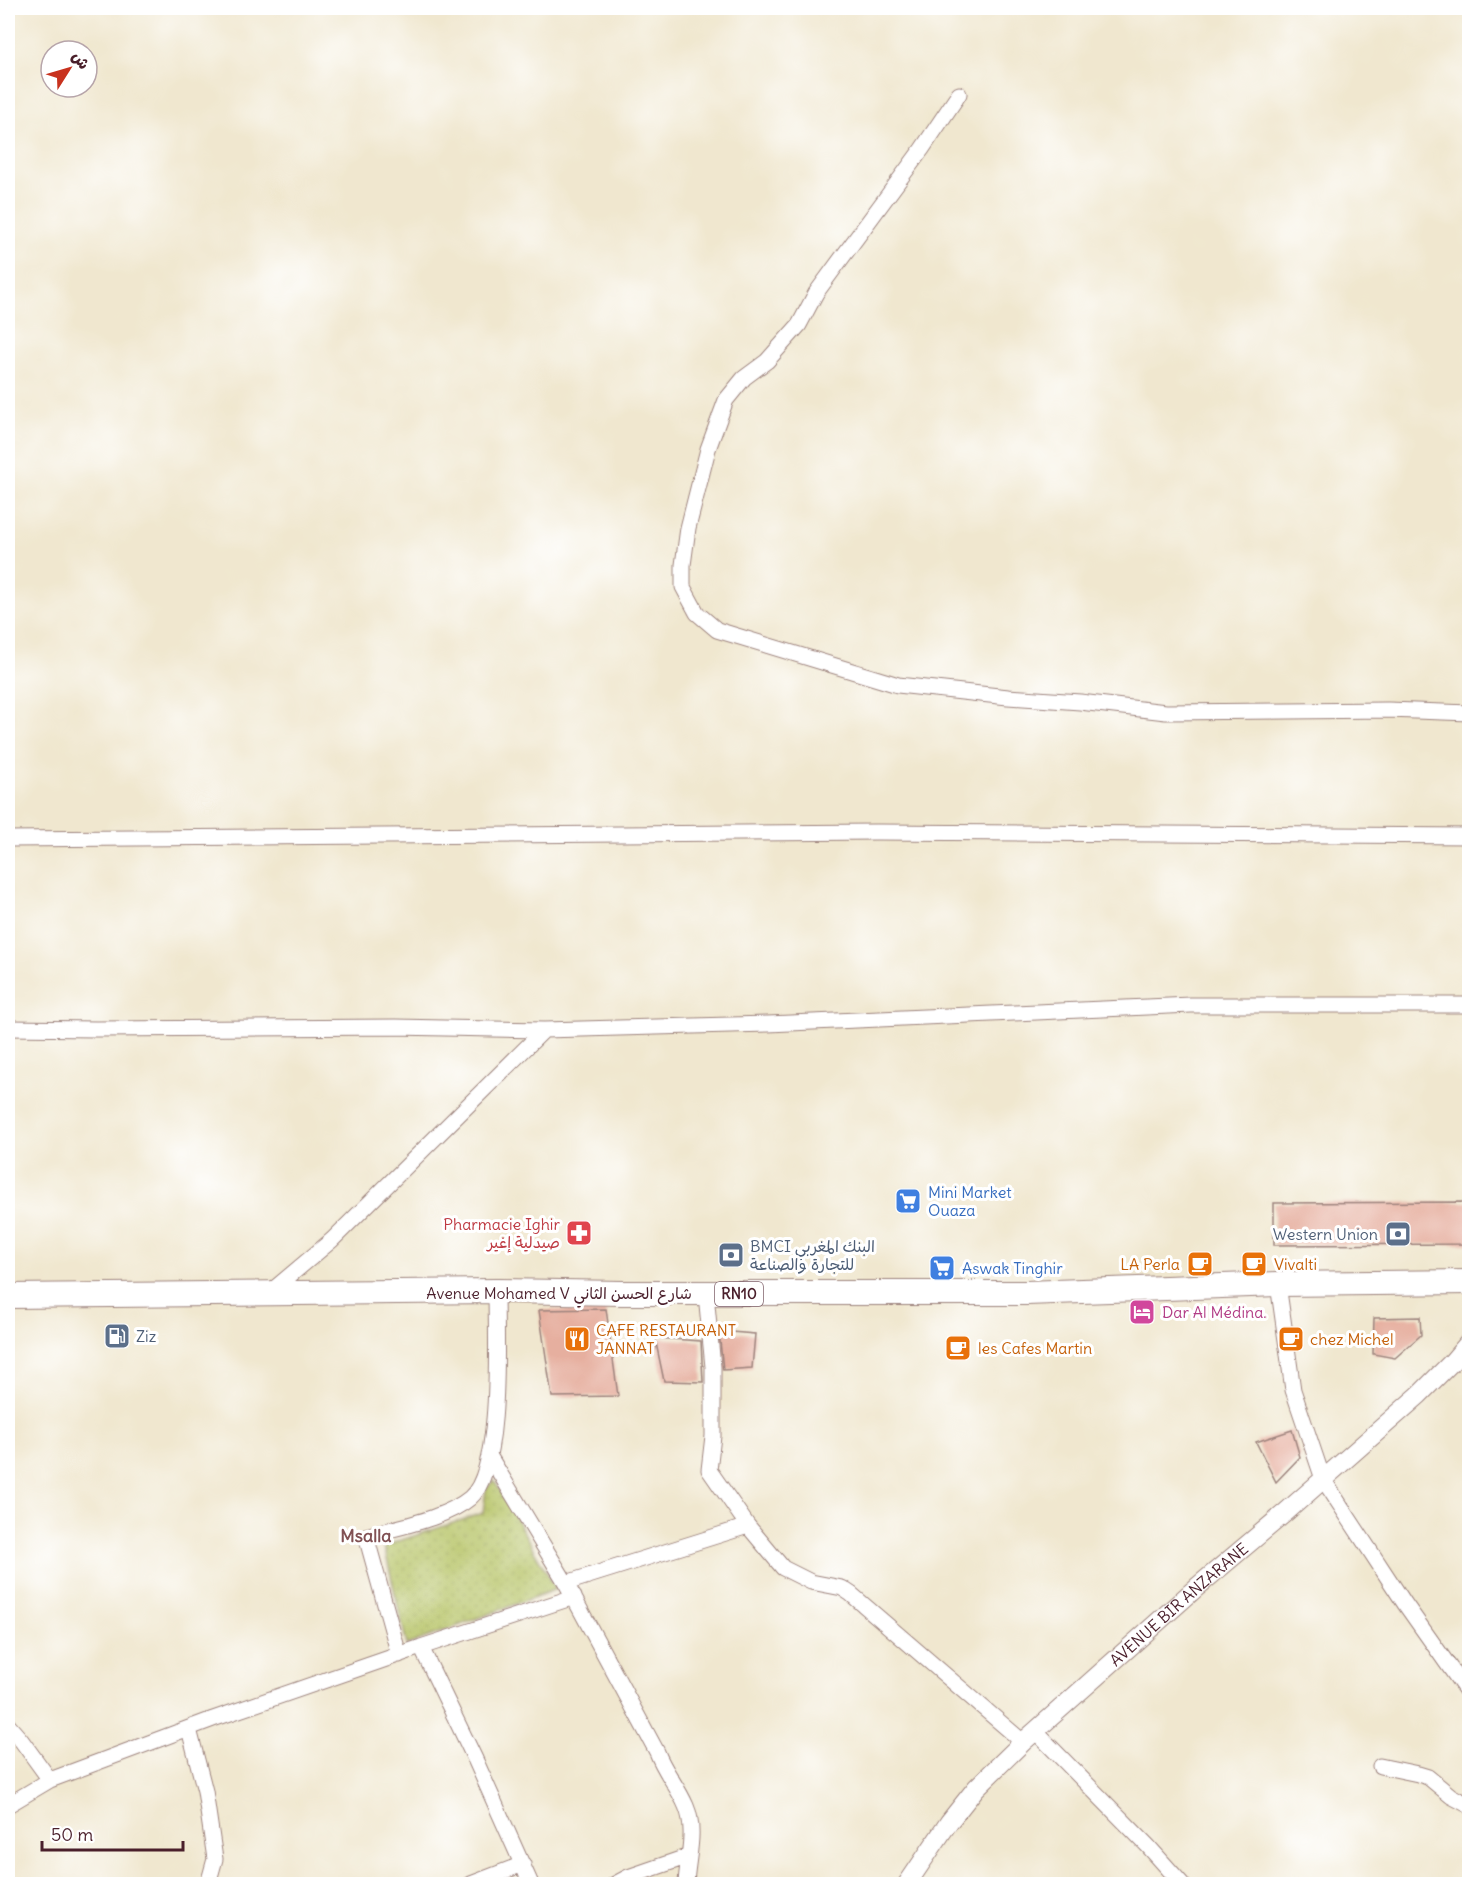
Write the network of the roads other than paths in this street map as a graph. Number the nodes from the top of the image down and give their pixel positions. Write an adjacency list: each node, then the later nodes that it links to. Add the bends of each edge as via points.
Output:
1 (959, 94): 2 (street, via 816,293 799,325 726,400 708,449 688,528 683,587 697,613 717,630 898,685 1166,712)
2 (1470, 713)
3 (1470, 836): 4 (street, via 876,832)
4 (8, 839)
5 (1470, 1005): 7 (street, via 1191,1005 780,1024)
6 (8, 1028): 7 (street)
7 (544, 1030): 11 (street, via 332,1240)
8 (1470, 1282): 9 (main road, Avenue Mohamed V شارع الحسن الثاني / RN10)
9 (1278, 1284): 12 (main road, Avenue Mohamed V شارع الحسن الثاني / RN10, via 1026,1293); 16 (street, via 1293,1390)
10 (496, 1291): 11 (main road, Avenue Mohamed V شارع الحسن الثاني / RN10); 12 (main road, Avenue Mohamed V شارع الحسن الثاني / RN10); 15 (street, via 497,1385)
11 (268, 1294): 13 (main road, Avenue Mohamed V شارع الحسن الثاني / RN10)
12 (706, 1294): 17 (street, via 713,1367 709,1470)
13 (8, 1296)
14 (1470, 1341): 16 (street, AVENUE BIR ANZARANE, via 1419,1395)
15 (490, 1457): 18 (street); 21 (street, via 471,1497 449,1512 366,1536)
16 (1323, 1479): 22 (street); 25 (street, AVENUE BIR ANZARANE)
17 (748, 1526): 18 (street); 25 (street, via 783,1569 851,1594)
18 (566, 1583): 19 (street)
19 (574, 1597): 20 (street); 30 (street, via 687,1807)
20 (421, 1647): 21 (street); 31 (street)
21 (399, 1655): 24 (street)
22 (1470, 1696)
23 (8, 1725): 27 (street)
24 (189, 1729): 27 (street); 32 (street, via 205,1791 215,1859)
25 (1029, 1736): 37 (street, AVENUE BIR ANZARANE, via 976,1788); 38 (street, via 1148,1846)
26 (1380, 1766): 29 (street, via 1428,1777)
27 (50, 1780): 28 (street)
28 (8, 1805)
29 (1470, 1806)
30 (689, 1856): 35 (street); 36 (street)
31 (523, 1864): 33 (street); 34 (street)
32 (208, 1884)
33 (471, 1884)
34 (531, 1884)
35 (615, 1884)
36 (686, 1884)
37 (907, 1884)
38 (1182, 1884)

